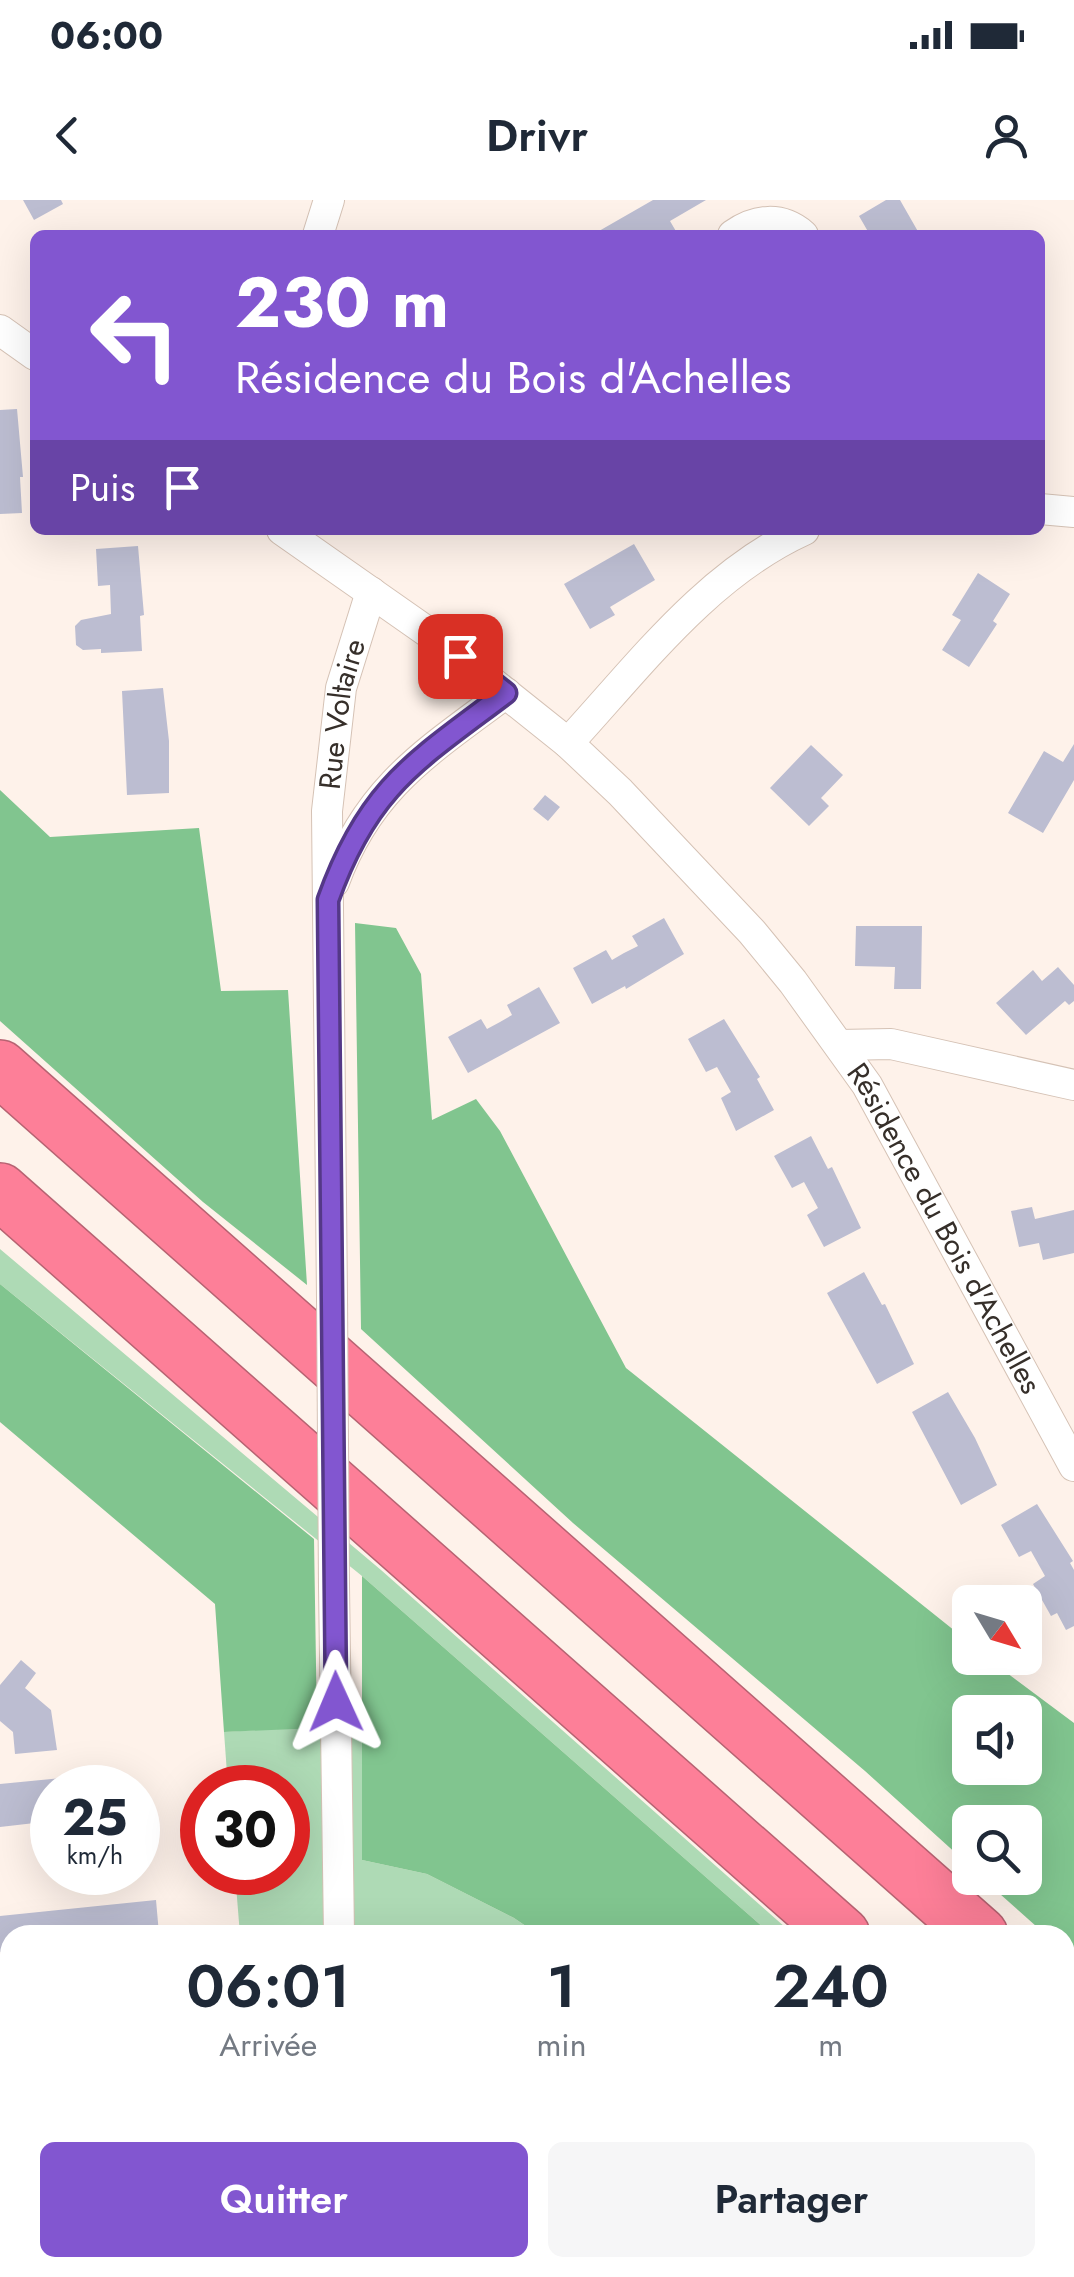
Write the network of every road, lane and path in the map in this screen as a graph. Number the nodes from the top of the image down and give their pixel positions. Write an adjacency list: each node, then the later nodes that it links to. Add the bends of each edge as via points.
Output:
1 (329, 200): 2 (street)
2 (320, 230)
3 (743, 230): 4 (street, via 769,221)
4 (797, 230)
5 (0, 330): 6 (street)
6 (30, 351)
7 (1045, 509): 8 (street)
8 (1074, 512)
9 (289, 535): 11 (street, Résidence du Bois d'Achelles)
10 (794, 535): 13 (street, via 714,587)
11 (371, 592): 12 (street, Résidence du Bois d'Achelles); 14 (street, Rue Voltaire, via 342,688 327,811)
12 (506, 693): 13 (street, Résidence du Bois d'Achelles); 14 (street, Rue Voltaire, via 389,786 348,846)
13 (568, 743): 15 (street, Résidence du Bois d'Achelles, via 732,908)
14 (328, 900): 20 (street, Rue Voltaire, bridge)
15 (839, 1045): 17 (street, Résidence du Bois d'Achelles, via 891,1044); 19 (street, Résidence du Bois d'Achelles, via 868,1085)
16 (0, 1068): 22 (highway)
17 (1074, 1085)
18 (0, 1191): 21 (highway)
19 (1074, 1466)
20 (339, 1925)
21 (831, 1925)
22 (969, 1925)

